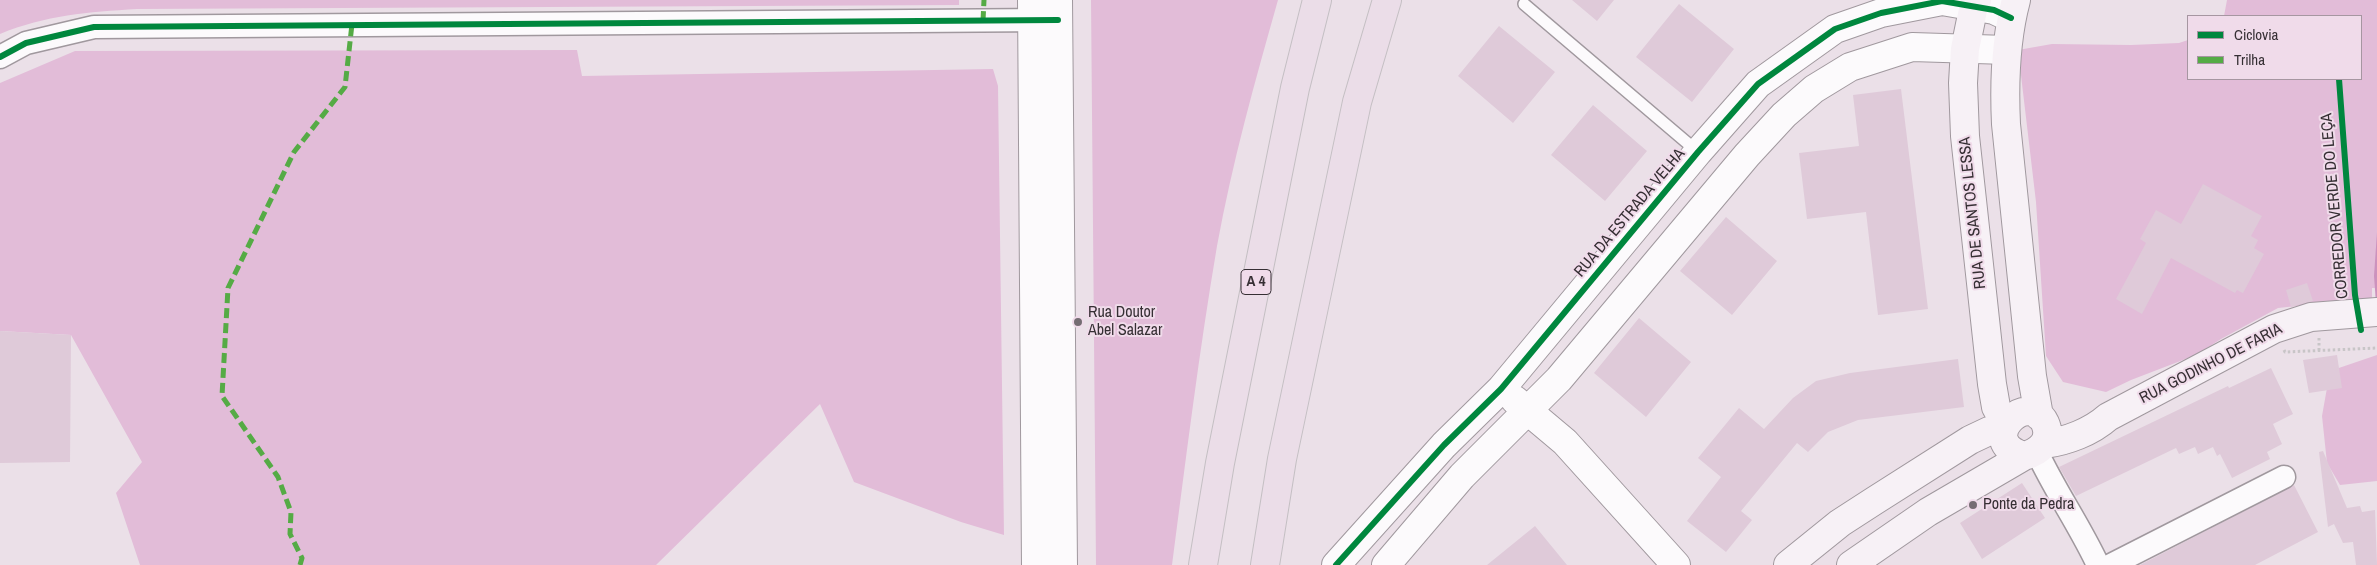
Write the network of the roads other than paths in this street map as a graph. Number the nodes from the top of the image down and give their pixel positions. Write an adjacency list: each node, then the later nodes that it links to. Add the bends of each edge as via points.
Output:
1 (1317, 0): 20 (highway, A 4, via 1295,88)
2 (1387, 0): 21 (highway, via 1357,102 1282,459)
3 (1975, 3): 5 (street, RUA DA ESTRADA VELHA, via 1994,10); 7 (main road, RUA DE SANTOS LESSA); 10 (street, RUA DA ESTRADA VELHA, via 1942,1 1881,13 1835,29 1758,84)
4 (1524, 4): 10 (lane)
5 (2013, 9): 8 (main road)
6 (1045, 10): 9 (street, via 94,27 26,43); 18 (street); 19 (street)
7 (1965, 50): 8 (street); 11 (street, via 1912,47 1850,67 1814,89 1784,115); 15 (main road, RUA DE SANTOS LESSA, via 1965,136 1992,384)
8 (2007, 50): 16 (main road, via 2004,85 2006,124)
9 (0, 57)
10 (1693, 158): 11 (street, RUA DA ESTRADA VELHA); 13 (street, RUA DA ESTRADA VELHA)
11 (1719, 190): 14 (street, via 1559,379)
12 (2377, 312): 16 (main road, RUA GODINHO DE FARIA, via 2311,317 2274,329 2108,417 2098,426 2060,442)
13 (1501, 389): 14 (street); 22 (street, RUA DA ESTRADA VELHA, via 1444,445)
14 (1528, 411): 23 (street, via 1462,476); 24 (street, via 1565,442)
15 (2004, 426): 16 (main road, via 2004,438 2015,453); 16 (main road, RUA GODINHO DE FARIA, via 2012,416 2030,412); 25 (main road, RUA GODINHO DE FARIA, via 1970,440 1874,501)
16 (2038, 438): 26 (main road, RUA GODINHO DE FARIA); 27 (street, via 2048,477)
17 (2284, 477): 28 (street)
18 (1036, 565)
19 (1063, 565)
20 (1203, 565)
21 (1265, 565)
22 (1336, 565)
23 (1386, 565)
24 (1676, 565)
25 (1788, 565)
26 (1851, 565)
27 (2098, 565)
28 (2111, 565)

